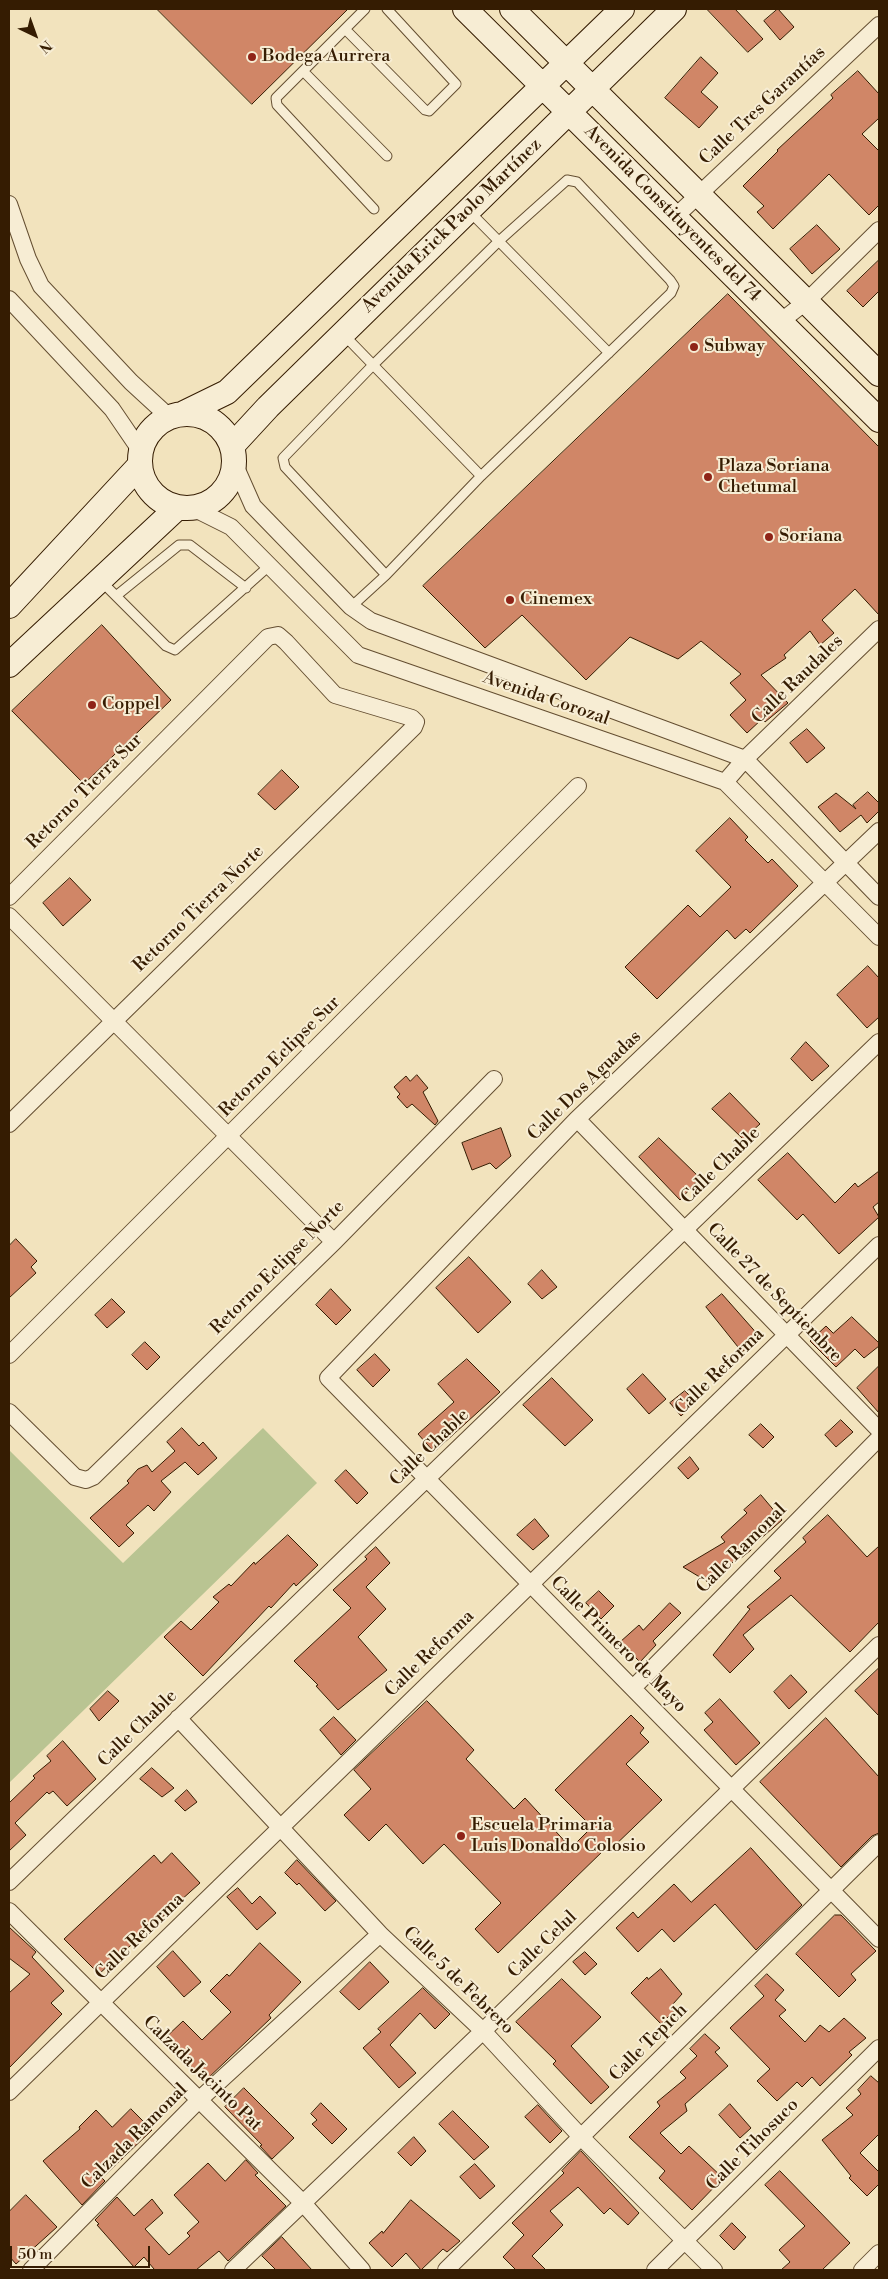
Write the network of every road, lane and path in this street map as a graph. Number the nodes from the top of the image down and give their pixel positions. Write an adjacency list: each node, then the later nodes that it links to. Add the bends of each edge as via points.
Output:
1 (365, 9): 8 (lane)
2 (387, 9): 8 (lane, via 456,84 429,111)
3 (465, 9): 11 (street, Avenida Constituyentes del 74)
4 (512, 9): 9 (street, Avenida Constituyentes del 74)
5 (622, 9): 9 (street)
6 (674, 9): 12 (street, Avenida Erick Paolo Martínez)
7 (879, 25): 16 (street, Calle Tres Garantías)
8 (345, 29): 10 (lane)
9 (566, 63): 11 (street); 12 (street, Avenida Constituyentes del 74)
10 (303, 71): 14 (lane); 18 (lane, via 276,98 277,105)
11 (543, 86): 13 (street, Avenida Constituyentes del 74); 15 (street)
12 (592, 88): 13 (street, Avenida Erick Paolo Martínez); 16 (street, Avenida Constituyentes del 74)
13 (569, 112): 19 (street, Avenida Erick Paolo Martínez); 20 (street, Avenida Constituyentes del 74)
14 (387, 156)
15 (444, 182): 19 (street); 25 (street, via 388,227)
16 (698, 194): 20 (street, Calle Tres Garantías); 24 (street, Avenida Constituyentes del 74)
17 (9, 204): 31 (street, via 41,286 131,382)
18 (374, 209)
19 (468, 210): 22 (lane); 27 (street, Avenida Erick Paolo Martínez)
20 (675, 217): 26 (street, Avenida Constituyentes del 74)
21 (879, 230): 24 (street)
22 (499, 241): 28 (lane); 28 (lane, via 567,180 577,182 674,286 671,293); 29 (lane)
23 (9, 299): 34 (street, via 112,409)
24 (807, 301): 26 (street); 30 (street, Avenida Constituyentes del 74)
25 (317, 305): 27 (street); 31 (street, via 227,392)
26 (780, 322): 32 (street, Avenida Constituyentes del 74)
27 (342, 334): 29 (lane); 33 (street, Avenida Erick Paolo Martínez, via 268,407)
28 (609, 353): 35 (lane)
29 (373, 365): 35 (lane); 38 (lane, via 283,458 285,467)
30 (879, 374)
31 (176, 415): 33 (street, via 199,414 214,421 225,432); 34 (street, via 155,424 145,436)
32 (879, 420)
33 (233, 454): 36 (street, via 232,476 226,488 206,505); 43 (street, Avenida Corozal, via 253,506)
34 (139, 458): 36 (street, via 143,480 151,493 163,502); 42 (street)
35 (481, 476): 38 (lane)
36 (185, 508): 37 (street, Avenida Corozal, via 231,527); 39 (street)
37 (269, 566): 40 (lane); 48 (street, Avenida Corozal, via 358,655)
38 (386, 575): 43 (lane)
39 (99, 579): 41 (lane); 45 (street)
40 (246, 588): 41 (lane, via 190,545 179,545); 41 (lane, via 175,650 166,646)
41 (116, 596)
42 (9, 606)
43 (351, 607): 47 (street, Avenida Corozal, via 371,621)
44 (879, 629): 47 (street, Calle Raudales)
45 (9, 665)
46 (416, 722): 53 (street, Retorno Tierra Sur, via 412,718 335,695 278,635 268,637); 57 (street, Retorno Tierra Norte, via 414,728)
47 (745, 759): 48 (street, Calle Raudales); 51 (street, Avenida Corozal)
48 (725, 782): 52 (street, Avenida Corozal)
49 (578, 786): 62 (street, Retorno Eclipse Sur)
50 (879, 831): 51 (street, Calle Dos Aguadas)
51 (847, 863): 52 (street, Calle Dos Aguadas); 54 (street, Avenida Corozal)
52 (825, 884): 56 (street, Avenida Corozal); 60 (street, Calle Dos Aguadas)
53 (9, 897)
54 (879, 897)
55 (9, 916): 57 (street)
56 (879, 937)
57 (113, 1021): 61 (street, Retorno Tierra Norte); 62 (street)
58 (879, 1042): 63 (street, Calle Chable)
59 (494, 1079): 64 (street, Retorno Eclipse Norte)
60 (577, 1118): 63 (street, Calle 27 de Septiembre); 68 (street, Calle Dos Aguadas)
61 (9, 1124)
62 (229, 1137): 64 (street); 67 (street, Retorno Eclipse Sur)
63 (685, 1230): 66 (street, Calle 27 de Septiembre); 72 (street, Calle Chable)
64 (334, 1242): 69 (street, Retorno Eclipse Norte, via 94,1477 86,1480 75,1477)
65 (879, 1245): 66 (street, Calle Reforma)
66 (787, 1335): 70 (street, Calle 27 de Septiembre); 73 (street, Calle Reforma)
67 (9, 1355)
68 (328, 1378): 72 (street, Calle Primero de Mayo)
69 (9, 1412)
70 (879, 1430)
71 (879, 1438): 75 (street, Calle Ramonal)
72 (426, 1480): 73 (street, Calle Primero de Mayo); 76 (street, Calle Chable)
73 (530, 1585): 75 (street, Calle Primero de Mayo); 78 (street, Calle Reforma)
74 (879, 1645): 77 (street, Calle Celul)
75 (634, 1688): 77 (street, Calle Primero de Mayo)
76 (178, 1718): 78 (street, Calle 5 de Febrero); 80 (street, Calle Chable)
77 (732, 1789): 81 (street, Calle Primero de Mayo); 86 (street, Calle Celul)
78 (281, 1827): 83 (street, Calle 5 de Febrero); 85 (street, Calle Reforma)
79 (879, 1843): 81 (street, Calle Tepich)
80 (9, 1882)
81 (831, 1890): 84 (street, Calle Primero de Mayo); 90 (street, Calle Tepich)
82 (9, 1911): 85 (street, Calzada Jacinto Pat)
83 (380, 1934): 86 (street, Calle 5 de Febrero); 89 (street, Calzada Ramonal)
84 (879, 1939)
85 (100, 2003): 88 (street, Calle Reforma); 89 (street, Calzada Jacinto Pat)
86 (483, 2031): 90 (street, Calle 5 de Febrero); 91 (street, Calle Celul)
87 (879, 2048): 92 (street, Calle Tihosuco)
88 (9, 2092)
89 (200, 2099): 91 (street, Calzada Jacinto Pat); 94 (street, Calzada Ramonal)
90 (582, 2138): 92 (street, Calle 5 de Febrero); 97 (street, Calle Tepich)
91 (303, 2202): 95 (street, Calle Celul); 96 (street, Calzada Jacinto Pat)
92 (684, 2241): 98 (street, Calle Tihosuco); 99 (street, Calle 5 de Febrero)
93 (879, 2253): 100 (street)
94 (31, 2270)
95 (233, 2270)
96 (362, 2270)
97 (446, 2270)
98 (654, 2270)
99 (714, 2270)
100 (862, 2270)

